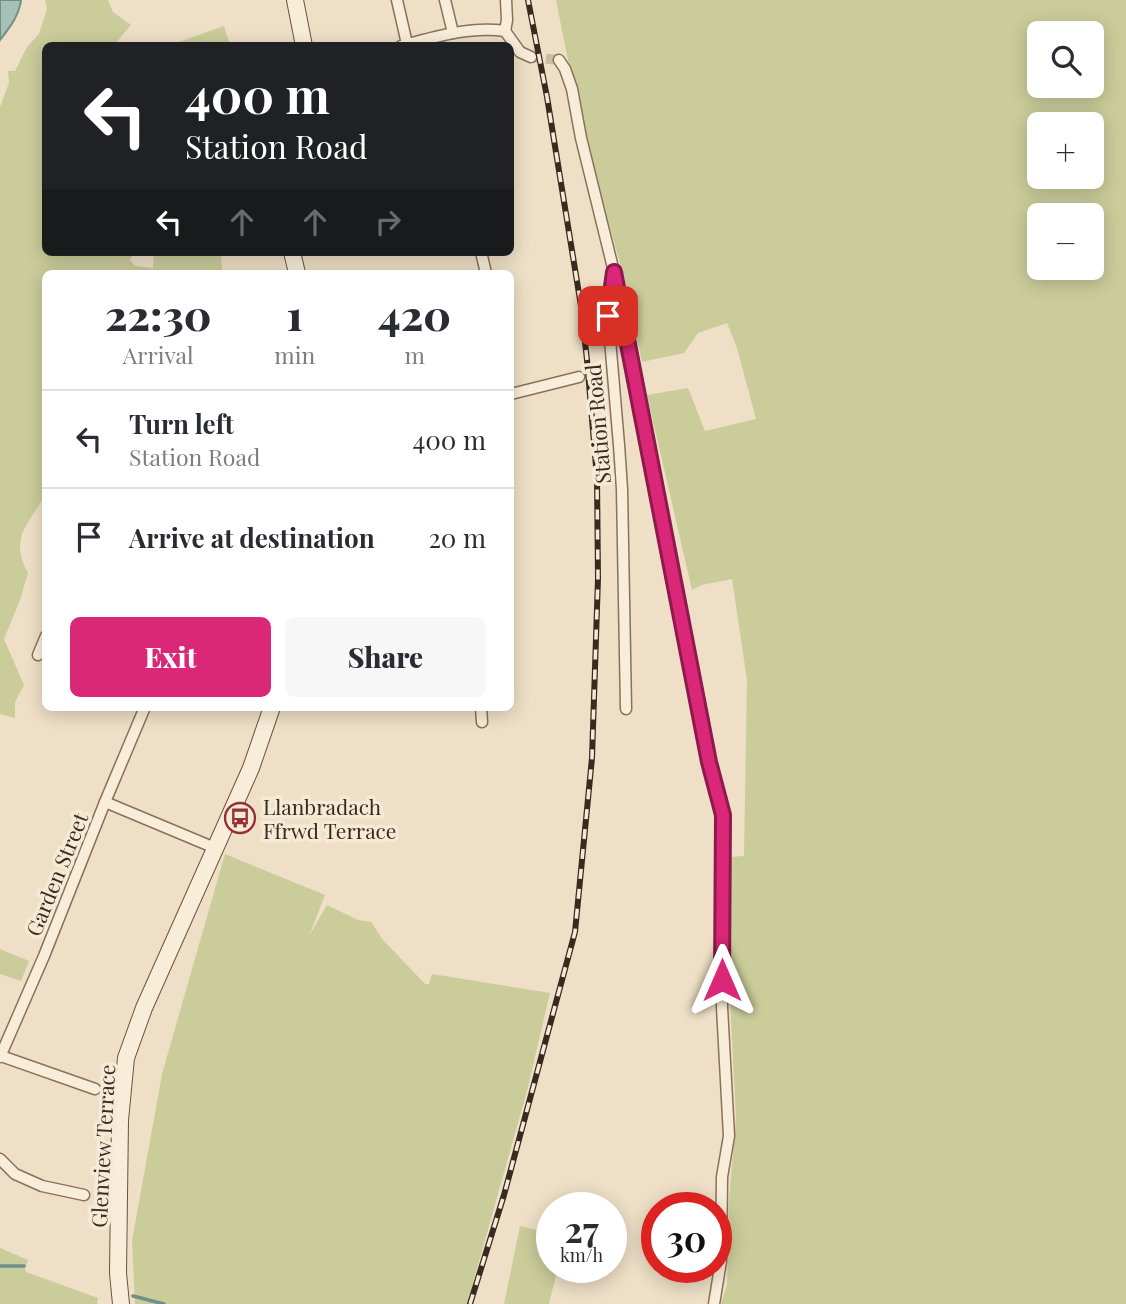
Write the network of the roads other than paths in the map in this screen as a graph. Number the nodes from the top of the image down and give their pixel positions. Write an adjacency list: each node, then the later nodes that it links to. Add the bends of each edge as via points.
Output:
1 (295, 0): 8 (street)
2 (397, 0): 9 (street)
3 (445, 0): 6 (street)
4 (506, 0): 5 (street)
5 (505, 31): 6 (street); 10 (street)
6 (453, 33): 7 (street)
7 (438, 41)
8 (303, 42)
9 (404, 42)
10 (513, 42)
11 (514, 44): 12 (street)
12 (531, 57)
13 (559, 60): 14 (street, Station Road, via 572,89)
14 (614, 272): 19 (street, Station Road, via 608,316 620,456); 31 (street, via 723,815 722,1007 729,1136)
15 (579, 377): 16 (street)
16 (514, 393)
17 (42, 646): 18 (street)
18 (38, 655)
19 (626, 709)
20 (143, 711): 24 (street, Garden Street)
21 (271, 711): 25 (street, Glenview Terrace)
22 (481, 711): 23 (street)
23 (482, 722)
24 (105, 802): 25 (street); 26 (street, Garden Street)
25 (217, 845): 30 (street, Glenview Terrace, via 126,1058 120,1120)
26 (1, 1056): 27 (street)
27 (95, 1088)
28 (0, 1159): 29 (street, via 15,1174 42,1186)
29 (85, 1195)
30 (121, 1304)
31 (714, 1304)

